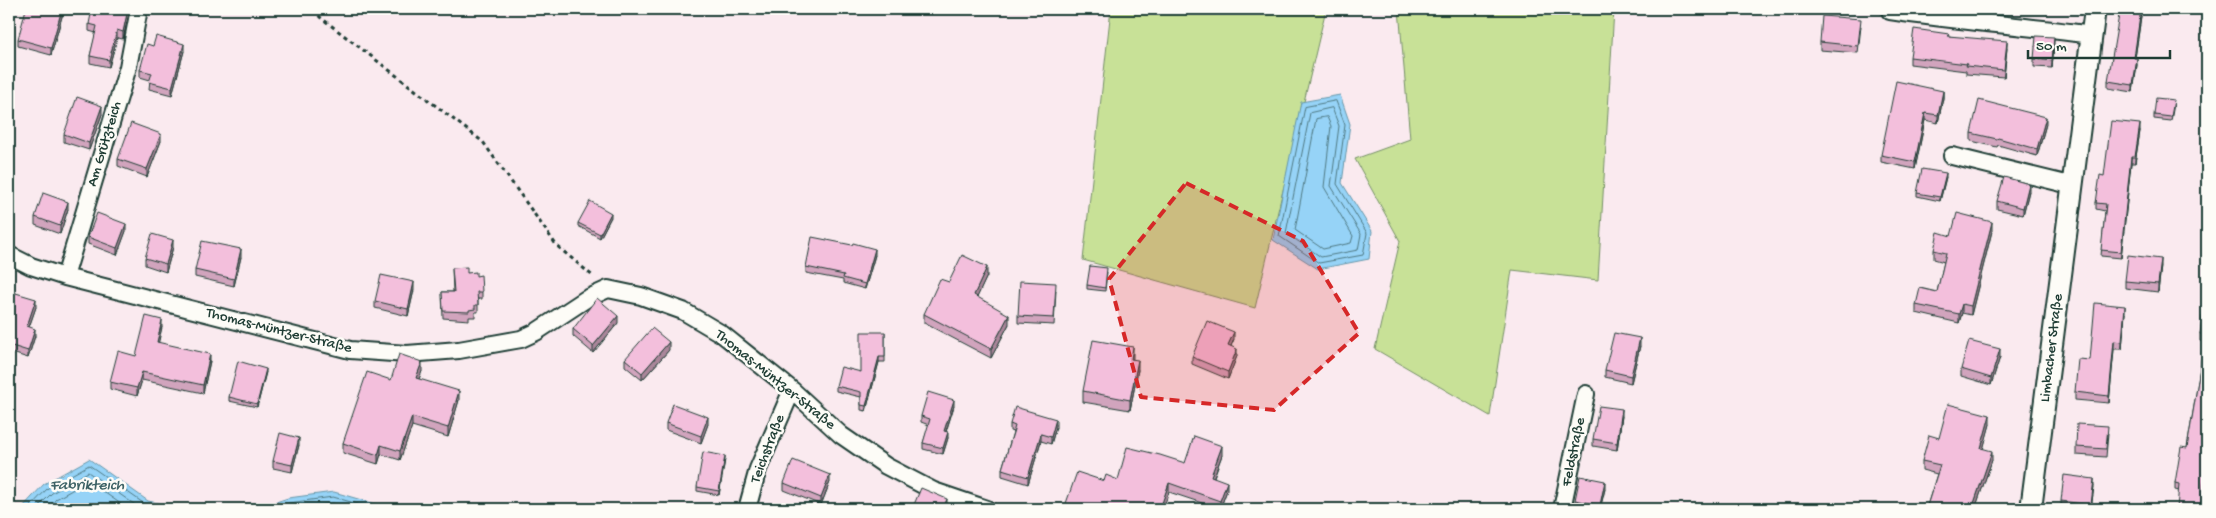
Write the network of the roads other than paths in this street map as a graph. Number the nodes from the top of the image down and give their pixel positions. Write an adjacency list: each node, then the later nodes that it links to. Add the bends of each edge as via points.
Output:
1 (139, 9): 8 (street, Am Grützteich, via 128,67)
2 (2095, 9): 4 (street, Limbacher Straße)
3 (1890, 11): 4 (street)
4 (2092, 35): 6 (street, Limbacher Straße)
5 (1952, 156): 6 (street)
6 (2074, 186): 14 (street, Limbacher Straße)
7 (9, 256): 8 (street, Thomas-Müntzer-Straße)
8 (65, 277): 9 (street, Thomas-Müntzer-Straße, via 350,350 407,354 459,350 521,339 608,289 641,296 683,311 722,334)
9 (792, 390): 11 (street, Teichstraße, via 758,469); 12 (street, Thomas-Müntzer-Straße, via 841,435 886,466 934,491)
10 (1586, 394): 13 (street, Feldstraße)
11 (747, 509)
12 (987, 509)
13 (1562, 509)
14 (2032, 509)

